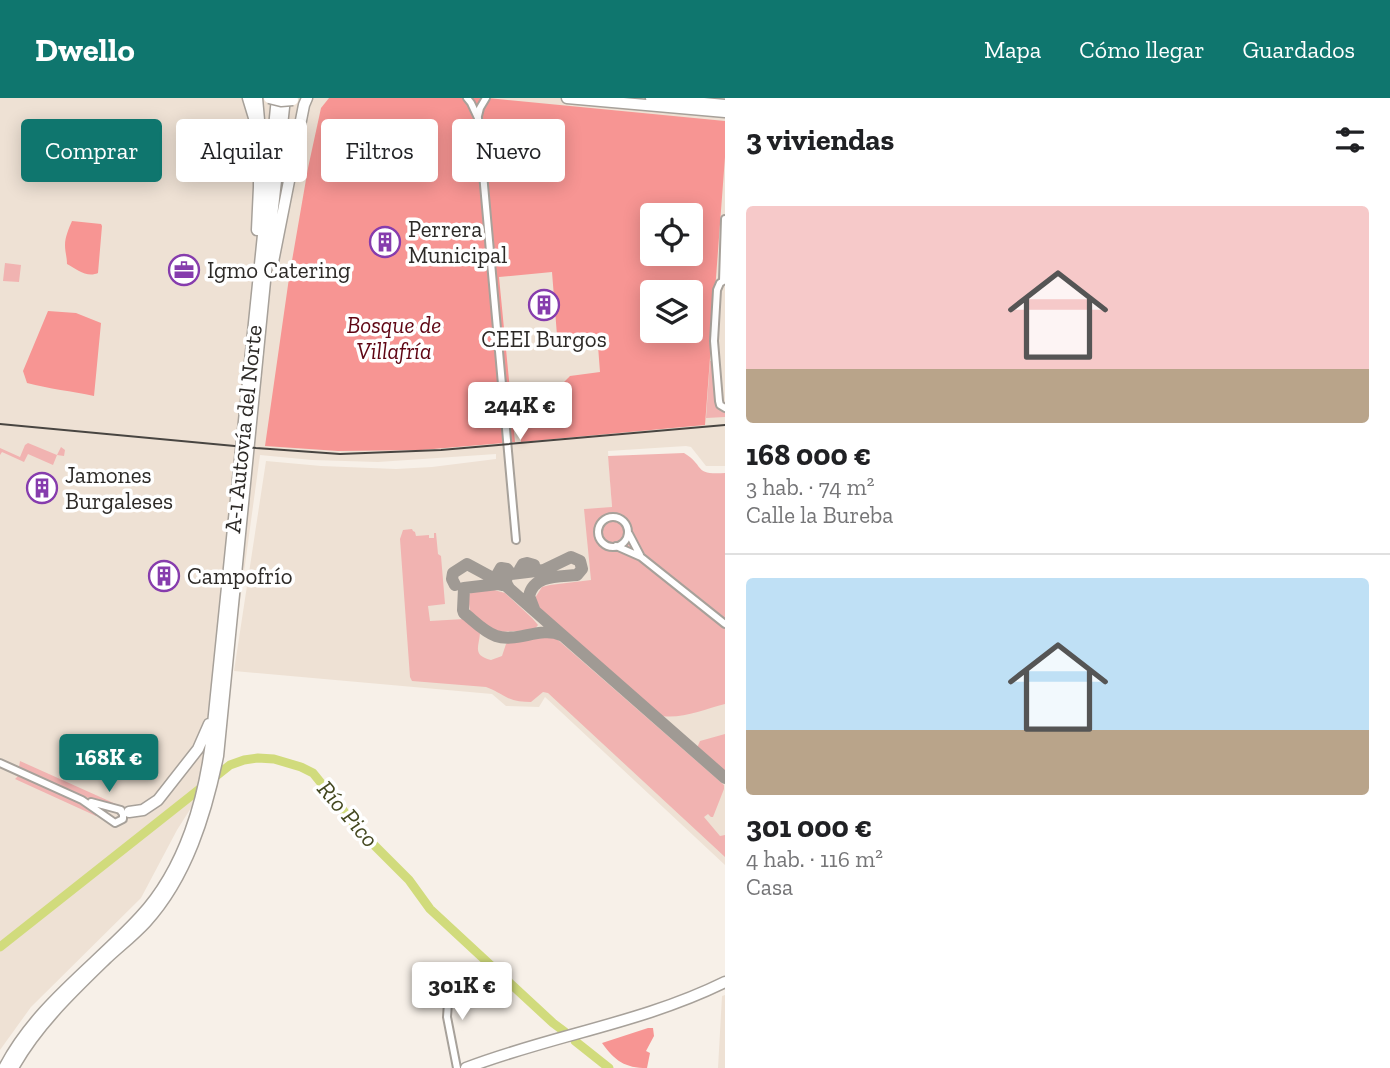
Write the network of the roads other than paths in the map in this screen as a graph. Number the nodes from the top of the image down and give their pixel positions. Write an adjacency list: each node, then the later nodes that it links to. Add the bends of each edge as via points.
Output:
1 (248, 98): 14 (highway, via 256,125)
2 (257, 98): 14 (highway)
3 (269, 98): 10 (highway, bridge)
4 (277, 98): 19 (highway, A-1 Autovía del Norte)
5 (307, 98): 18 (highway)
6 (467, 98): 13 (street)
7 (485, 98): 13 (street)
8 (567, 98): 12 (highway)
9 (651, 98): 11 (highway)
10 (293, 99): 18 (highway, A-1 Autovía del Norte)
11 (725, 106)
12 (725, 113)
13 (478, 118): 22 (street)
14 (259, 187): 19 (highway)
15 (725, 219): 16 (street)
16 (724, 242): 17 (street)
17 (724, 281): 20 (street, via 717,290 714,341 719,401)
18 (259, 349): 32 (highway, A-1 Autovía del Norte, via 218,756 195,837 177,877 145,923 61,1003)
19 (251, 358): 25 (highway, A-1 Autovía del Norte)
20 (725, 408)
21 (628, 533): 23 (street); 23 (street, via 620,518 601,522 597,531 601,541); 24 (street)
22 (516, 540)
23 (617, 547): 24 (street)
24 (641, 557): 26 (street)
25 (225, 609): 29 (highway, via 202,743 158,800 144,810); 32 (highway, A-1 Autovía del Norte, via 205,777 177,860 139,918 34,1022)
26 (725, 624)
27 (0, 763): 28 (street)
28 (82, 800): 29 (street); 29 (street, via 116,823)
29 (124, 811)
30 (725, 982): 35 (highway, via 640,1017)
31 (449, 988): 34 (street, via 447,1017)
32 (16, 1061): 33 (highway)
33 (2, 1068)
34 (457, 1068)
35 (466, 1068)

